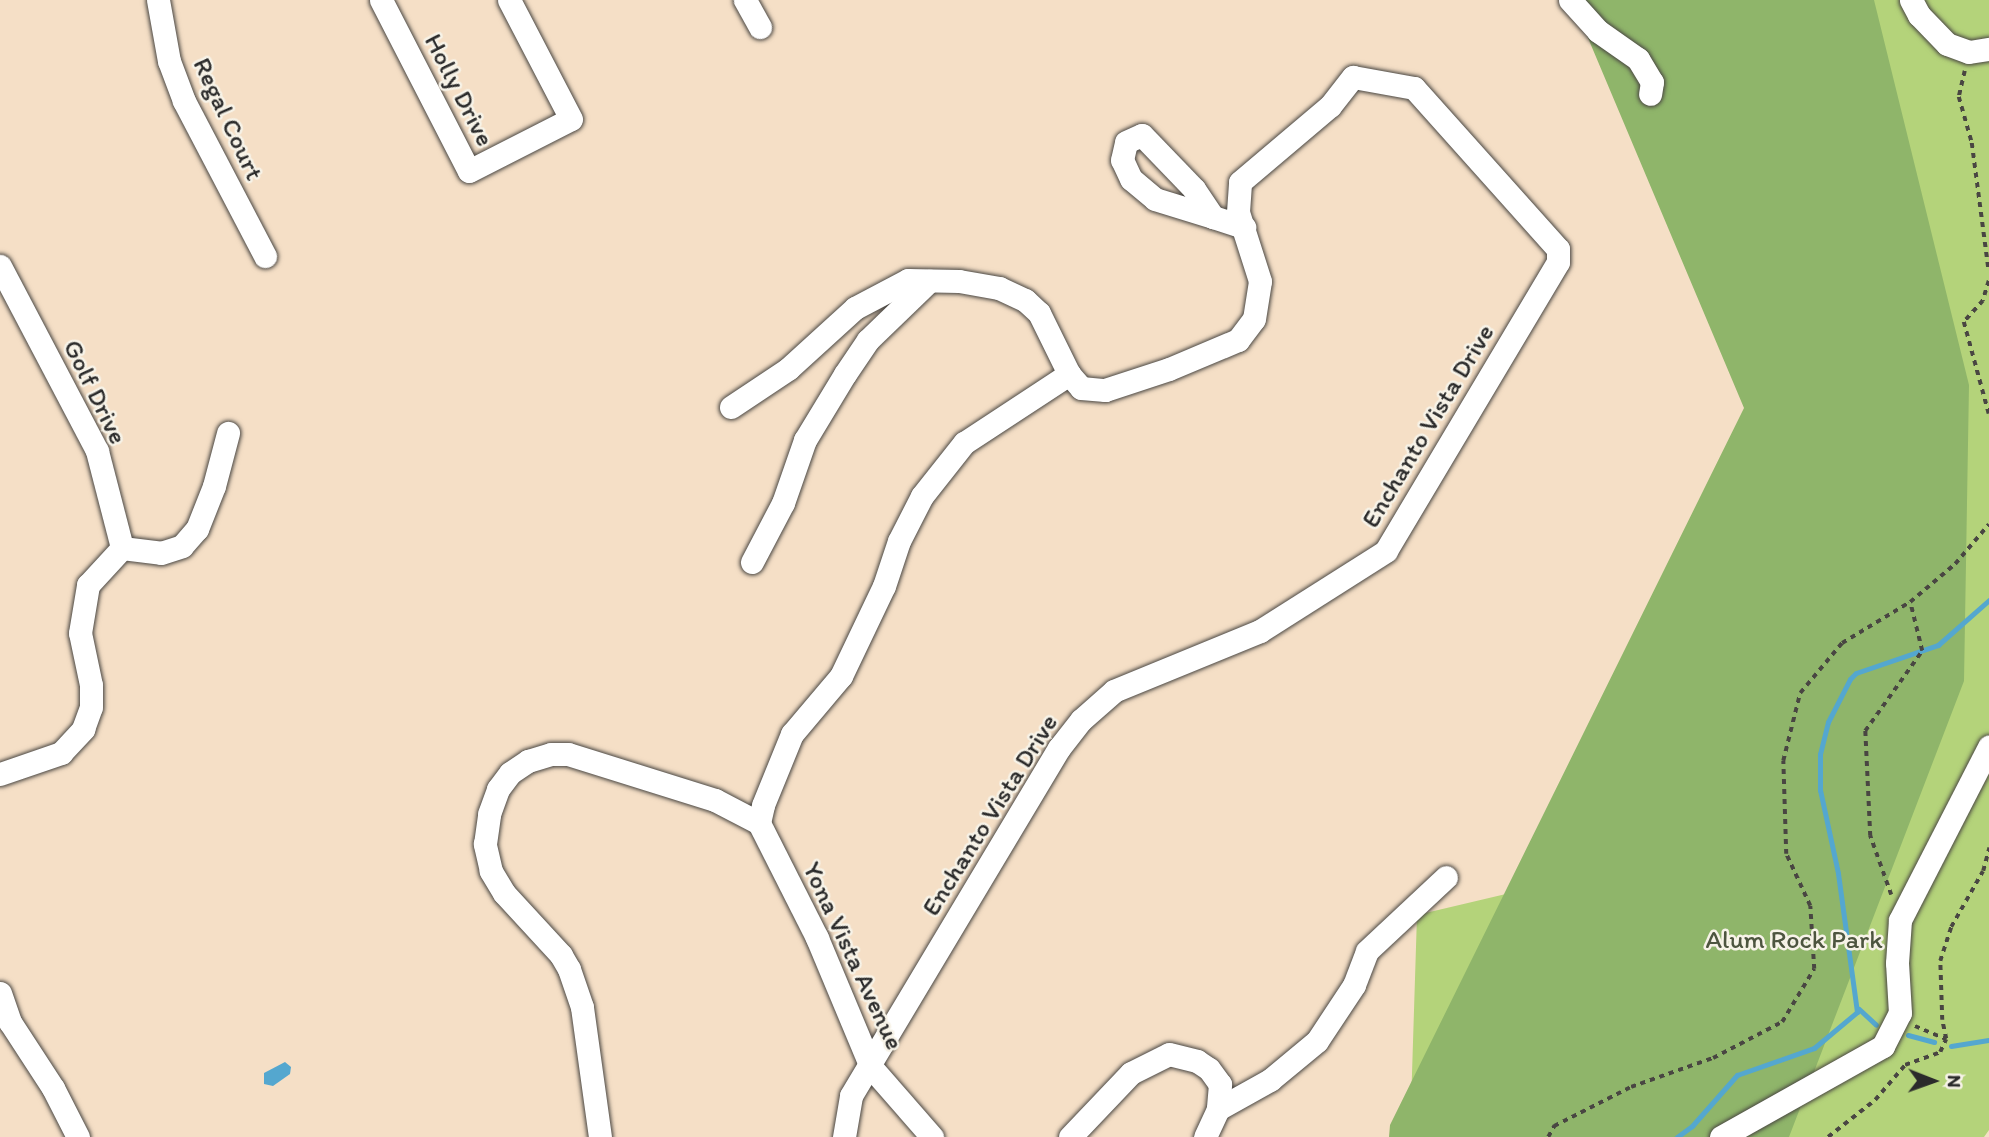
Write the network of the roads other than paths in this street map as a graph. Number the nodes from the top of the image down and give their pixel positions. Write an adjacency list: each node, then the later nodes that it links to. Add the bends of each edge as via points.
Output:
1 (158, 0): 12 (street, Regal Court, via 170,61 184,101)
2 (381, 0): 3 (street, Holly Drive, via 469,171 571,119)
3 (509, 0)
4 (745, 0): 7 (street)
5 (1570, 0): 9 (street, via 1598,31 1638,59 1652,82)
6 (1911, 0): 8 (street, via 1947,44)
7 (760, 27)
8 (1979, 51)
9 (1650, 94)
10 (1213, 217): 11 (street)
11 (1244, 227): 15 (street, via 1260,281 1254,319 1238,340 1105,390 1081,388); 25 (street, Enchanto Vista Drive, via 1238,212 1240,182 1330,106 1353,77 1414,88 1547,234 1558,249 1558,262 1385,551 1260,631 1114,691 1081,720 1059,748)
12 (265, 256)
13 (0, 266): 18 (street, Golf Drive, via 97,452)
14 (929, 281): 15 (street, via 999,288 1025,300 1039,313); 16 (street, via 908,280 855,308 788,369); 19 (street, via 868,340 845,374 805,440 783,503)
15 (1069, 374): 22 (street, via 964,443 922,496 841,676 792,734)
16 (731, 407)
17 (228, 433): 18 (street, via 197,529 182,546 161,553)
18 (122, 548): 21 (street, via 88,585 82,609 80,633 91,685 91,707 83,729 61,753)
19 (752, 562)
20 (1989, 747): 33 (street, via 1900,920 1900,1013 1882,1046)
21 (0, 774)
22 (759, 823): 25 (street, Yona Vista Avenue, via 817,939); 28 (street, via 715,800 568,754 528,761 498,789 485,844 491,872 569,969 582,1007)
23 (1446, 877): 26 (street, via 1367,951 1354,985 1317,1041 1270,1080)
24 (0, 993): 27 (street, via 10,1022)
25 (871, 1067): 29 (street, Enchanto Vista Drive, via 851,1096); 30 (street, Yona Vista Avenue)
26 (1218, 1109): 31 (street, via 1220,1084 1209,1069 1169,1054 1131,1073); 32 (street)
27 (78, 1137)
28 (600, 1137)
29 (844, 1137)
30 (932, 1137)
31 (1070, 1137)
32 (1205, 1137)
33 (1721, 1137)

